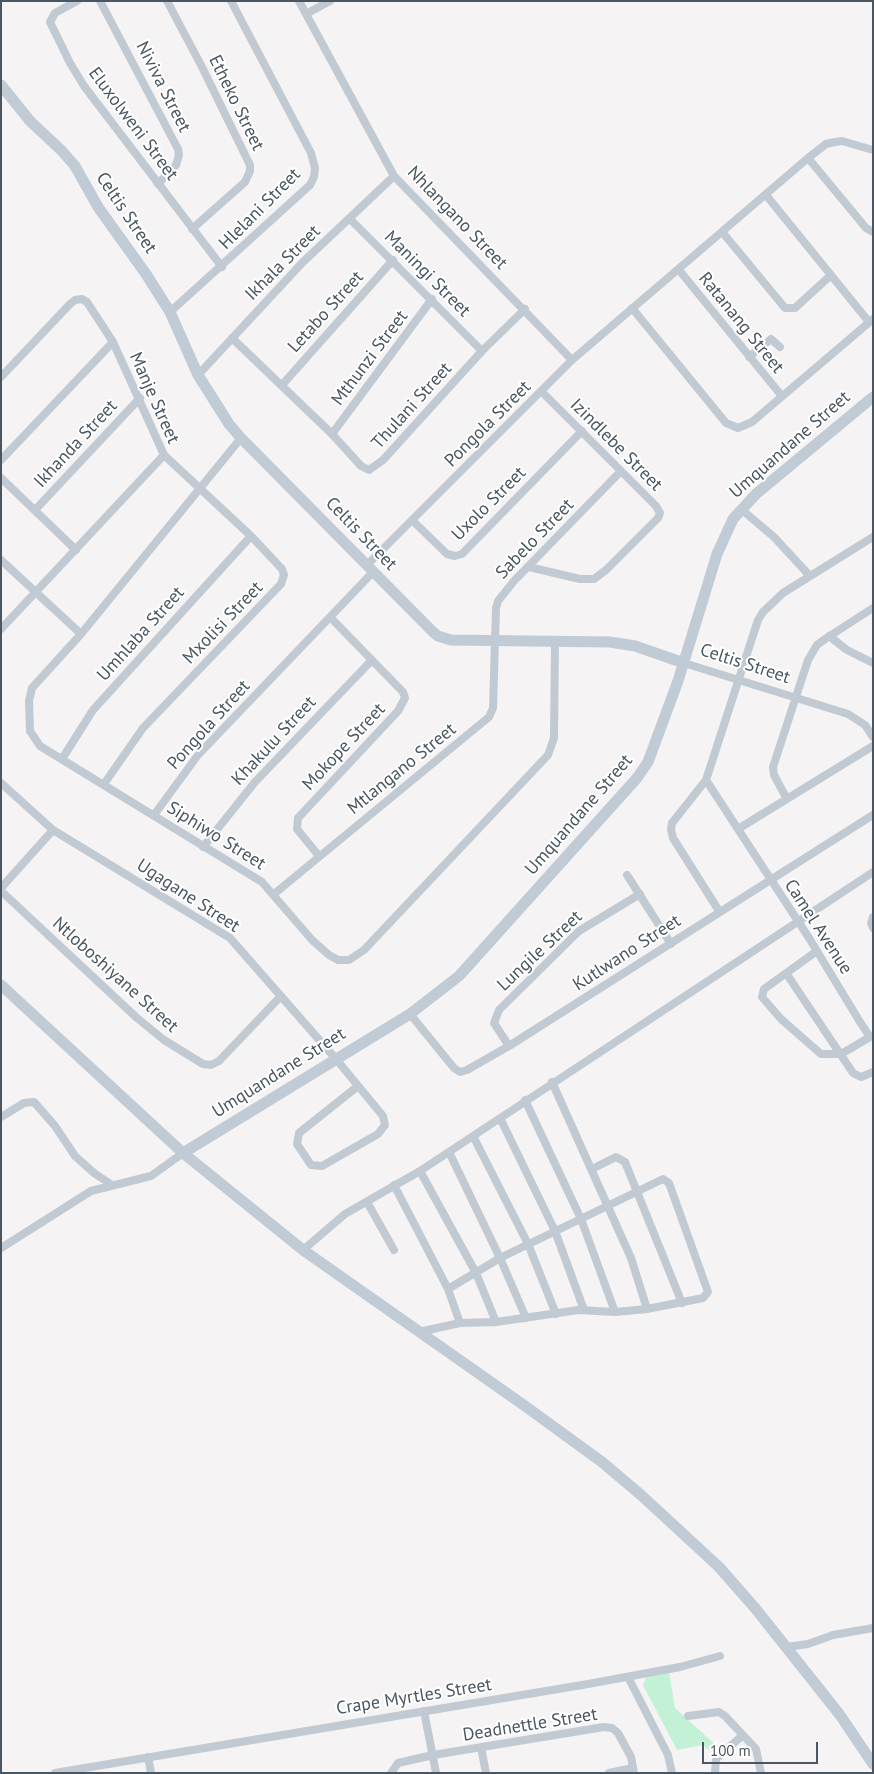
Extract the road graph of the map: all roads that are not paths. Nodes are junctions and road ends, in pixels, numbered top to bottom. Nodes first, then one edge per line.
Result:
1 (77, 1) edge
2 (100, 1) edge
3 (167, 1) edge
4 (231, 1) edge
5 (299, 1) edge
6 (330, 1) edge
7 (306, 14) junction
8 (1, 84) edge
9 (873, 150) edge
10 (808, 158) junction
11 (394, 176) junction
12 (158, 184) junction
13 (766, 196) junction
14 (350, 219) junction
15 (192, 229) junction
16 (723, 232) junction
17 (873, 232) edge
18 (393, 260) junction
19 (222, 267) junction
20 (679, 270) junction
21 (831, 275) junction
22 (432, 300) junction
23 (632, 308) junction
24 (525, 309) junction
25 (170, 312) junction
26 (871, 321) edge
27 (232, 338) junction
28 (113, 342) junction
29 (780, 347) dead end
30 (482, 351) junction
31 (749, 357) junction
32 (572, 360) junction
33 (198, 375) junction
34 (1, 377) edge
35 (282, 385) junction
36 (541, 392) junction
37 (781, 396) junction
38 (873, 397) edge
39 (140, 398) junction
40 (582, 431) junction
41 (332, 434) junction
42 (241, 438) junction
43 (164, 456) junction
44 (1, 460) edge
45 (621, 471) junction
46 (1, 478) edge
47 (200, 488) junction
48 (741, 508) junction
49 (35, 510) junction
50 (412, 520) junction
51 (251, 536) junction
52 (873, 537) edge
53 (76, 550) junction
54 (1, 560) edge
55 (529, 567) junction
56 (371, 568) junction
57 (810, 576) junction
58 (37, 594) junction
59 (873, 608) edge
60 (330, 617) junction
61 (1, 629) edge
62 (81, 634) junction
63 (829, 636) junction
64 (495, 640) junction
65 (555, 641) junction
66 (372, 660) junction
67 (684, 663) junction
68 (873, 663) edge
69 (738, 680) junction
70 (794, 698) junction
71 (873, 737) edge
72 (873, 746) edge
73 (62, 759) junction
74 (706, 780) junction
75 (1, 783) edge
76 (104, 784) junction
77 (787, 799) junction
78 (154, 815) junction
79 (873, 815) edge
80 (738, 829) junction
81 (54, 830) junction
82 (203, 847) junction
83 (319, 856) junction
84 (873, 872) edge
85 (627, 875) dead end
86 (770, 882) junction
87 (1, 888) edge
88 (1, 891) edge
89 (274, 894) junction
90 (640, 894) junction
91 (719, 911) junction
92 (873, 917) edge
93 (797, 922) junction
94 (873, 928) edge
95 (671, 944) junction
96 (817, 951) junction
97 (786, 973) junction
98 (1, 985) edge
99 (280, 997) junction
100 (410, 1014) junction
101 (871, 1037) edge
102 (509, 1046) junction
103 (841, 1054) junction
104 (336, 1059) junction
105 (873, 1072) edge
106 (552, 1082) junction
107 (358, 1086) junction
108 (525, 1100) junction
109 (1, 1117) edge
110 (500, 1118) junction
111 (474, 1136) junction
112 (449, 1152) junction
113 (183, 1153) junction
114 (592, 1170) junction
115 (420, 1171) junction
116 (112, 1184) junction
117 (394, 1186) junction
118 (638, 1191) junction
119 (367, 1202) junction
120 (608, 1206) junction
121 (580, 1219) junction
122 (555, 1231) junction
123 (528, 1244) junction
124 (1, 1248) edge
125 (303, 1250) junction
126 (394, 1250) dead end
127 (500, 1258) junction
128 (476, 1272) junction
129 (448, 1289) junction
130 (682, 1303) junction
131 (647, 1309) junction
132 (584, 1310) junction
133 (615, 1312) junction
134 (556, 1314) junction
135 (526, 1318) junction
136 (496, 1322) junction
137 (460, 1323) junction
138 (419, 1332) junction
139 (873, 1628) edge
140 (787, 1647) junction
141 (720, 1656) dead end
142 (628, 1677) junction
143 (424, 1711) junction
144 (688, 1716) dead end
145 (743, 1735) junction
146 (481, 1747) junction
147 (433, 1756) junction
148 (148, 1757) junction
149 (873, 1764) edge
150 (634, 1771) edge
151 (55, 1773) edge
152 (151, 1773) edge
153 (391, 1773) edge
154 (436, 1773) edge
155 (486, 1773) edge
156 (609, 1773) edge
157 (672, 1773) edge
158 (715, 1773) edge
159 (761, 1773) edge

1 - 12 street, Eluxolweni Street
2 - 12 street, Niviva Street
3 - 15 street, Etheko Street
4 - 19 street, Hlelani Street
5 - 7 street, Nhlangano Street
6 - 7 street
7 - 11 street, Nhlangano Street
8 - 25 street, Celtis Street
9 - 10 street, Pongola Street
10 - 13 street, Pongola Street
10 - 17 street
11 - 14 street, Ikhala Street
11 - 24 street, Nhlangano Street
12 - 15 street, Eluxolweni Street
13 - 16 street, Pongola Street
13 - 21 street
14 - 18 street, Maningi Street
14 - 27 street, Ikhala Street
15 - 19 street, Eluxolweni Street
16 - 20 street, Pongola Street
16 - 21 street
18 - 22 street, Maningi Street
18 - 35 street, Letabo Street
19 - 25 street, Hlelani Street
20 - 23 street, Pongola Street
20 - 31 street, Ratanang Street
21 - 26 street
22 - 30 street, Maningi Street
22 - 41 street, Mthunzi Street
23 - 32 street, Pongola Street
23 - 37 street
24 - 30 street, Thulani Street
24 - 32 street, Nhlangano Street
25 - 33 street, Celtis Street
26 - 37 street
27 - 33 street, Ikhala Street
27 - 35 street, Thulani Street
28 - 34 street, Manje Street
28 - 39 street, Manje Street
28 - 44 street
29 - 31 street
30 - 41 street, Thulani Street
31 - 37 street, Ratanang Street
32 - 36 street, Pongola Street
33 - 42 street, Celtis Street
35 - 41 street, Thulani Street
36 - 40 street, Izindlebe Street
36 - 50 street, Pongola Street
38 - 48 street, Umquandane Street
39 - 43 street, Manje Street
39 - 49 street, Ikhanda Street
40 - 45 street, Izindlebe Street
40 - 50 street, Uxolo Street
42 - 47 street, Siphiwo Street
42 - 56 street, Celtis Street
43 - 47 street, Mxolisi Street
43 - 53 street, Manje Street
45 - 55 street, Sabelo Street
45 - 55 street, Izindlebe Street
46 - 49 street
47 - 51 street, Mxolisi Street
47 - 62 street, Siphiwo Street
48 - 57 street
48 - 67 street, Umquandane Street
49 - 53 street
50 - 56 street, Pongola Street
51 - 73 street, Umhlaba Street
51 - 76 street, Mxolisi Street
52 - 57 street
53 - 58 street, Manje Street
54 - 58 street
55 - 64 street, Sabelo Street
56 - 60 street, Pongola Street
56 - 64 street, Celtis Street
57 - 69 street
58 - 61 street, Manje Street
58 - 62 street
59 - 63 street
60 - 66 street, Mokope Street
60 - 78 street, Pongola Street
62 - 73 street, Siphiwo Street
63 - 68 street
63 - 70 street
64 - 65 street, Celtis Street
64 - 83 street, Mtlangano Street
65 - 67 street, Celtis Street
65 - 89 street, Siphiwo Street
66 - 82 street, Khakulu Street
66 - 83 street, Mokope Street
67 - 69 street, Celtis Street
67 - 100 street, Umquandane Street
69 - 70 street, Celtis Street
69 - 74 street
70 - 71 street, Celtis Street
70 - 77 street
72 - 77 street
73 - 76 street, Siphiwo Street
74 - 80 street, Camel Avenue
74 - 91 street
75 - 81 street, Ugagane Street
76 - 78 street, Siphiwo Street
77 - 80 street
78 - 82 street, Siphiwo Street
79 - 86 street, Kutlwano Street
80 - 86 street, Camel Avenue
81 - 87 street
81 - 99 street, Ugagane Street
82 - 89 street, Siphiwo Street
83 - 89 street, Mtlangano Street
84 - 93 street
85 - 90 street
86 - 91 street, Kutlwano Street
86 - 93 street, Camel Avenue
88 - 99 street, Ntloboshiyane Street
90 - 95 street
90 - 102 street, Lungile Street
91 - 95 street, Kutlwano Street
92 - 94 street
93 - 96 street, Camel Avenue
93 - 106 street
95 - 102 street, Kutlwano Street
96 - 97 street
96 - 101 street, Camel Avenue
97 - 103 street
97 - 103 street
98 - 113 street
99 - 104 street, Ugagane Street
100 - 102 street, Kutlwano Street
100 - 104 street, Umquandane Street
101 - 103 street
103 - 105 street
104 - 107 street, Ugagane Street
104 - 113 street, Umquandane Street
106 - 108 street
106 - 114 street
107 - 107 street, Ugagane Street
108 - 110 street
108 - 121 street
109 - 116 street
110 - 111 street
110 - 122 street
111 - 112 street
111 - 123 street
112 - 115 street
112 - 127 street
113 - 116 street
113 - 125 street
114 - 118 street
114 - 120 street
115 - 117 street
115 - 128 street
116 - 124 street
117 - 119 street
117 - 129 street
118 - 120 street
118 - 130 street
118 - 130 street
119 - 125 street
119 - 126 street
120 - 121 street
120 - 131 street
121 - 122 street
121 - 133 street
122 - 123 street
122 - 132 street
123 - 127 street
123 - 134 street
125 - 138 street
127 - 128 street
127 - 135 street
128 - 129 street
128 - 136 street
129 - 137 street
130 - 131 street
131 - 133 street
132 - 133 street
132 - 134 street
134 - 135 street
135 - 136 street
136 - 137 street
137 - 138 street
138 - 140 street
139 - 140 street
140 - 149 street
141 - 142 street, Crape Myrtles Street
142 - 143 street, Crape Myrtles Street
142 - 157 street
143 - 147 street
143 - 148 street, Crape Myrtles Street
144 - 145 street
145 - 158 street
145 - 159 street
146 - 147 street, Deadnettle Street
146 - 150 street, Deadnettle Street
146 - 155 street
147 - 153 street, Deadnettle Street
147 - 154 street
148 - 151 street, Crape Myrtles Street
148 - 152 street
150 - 156 street

